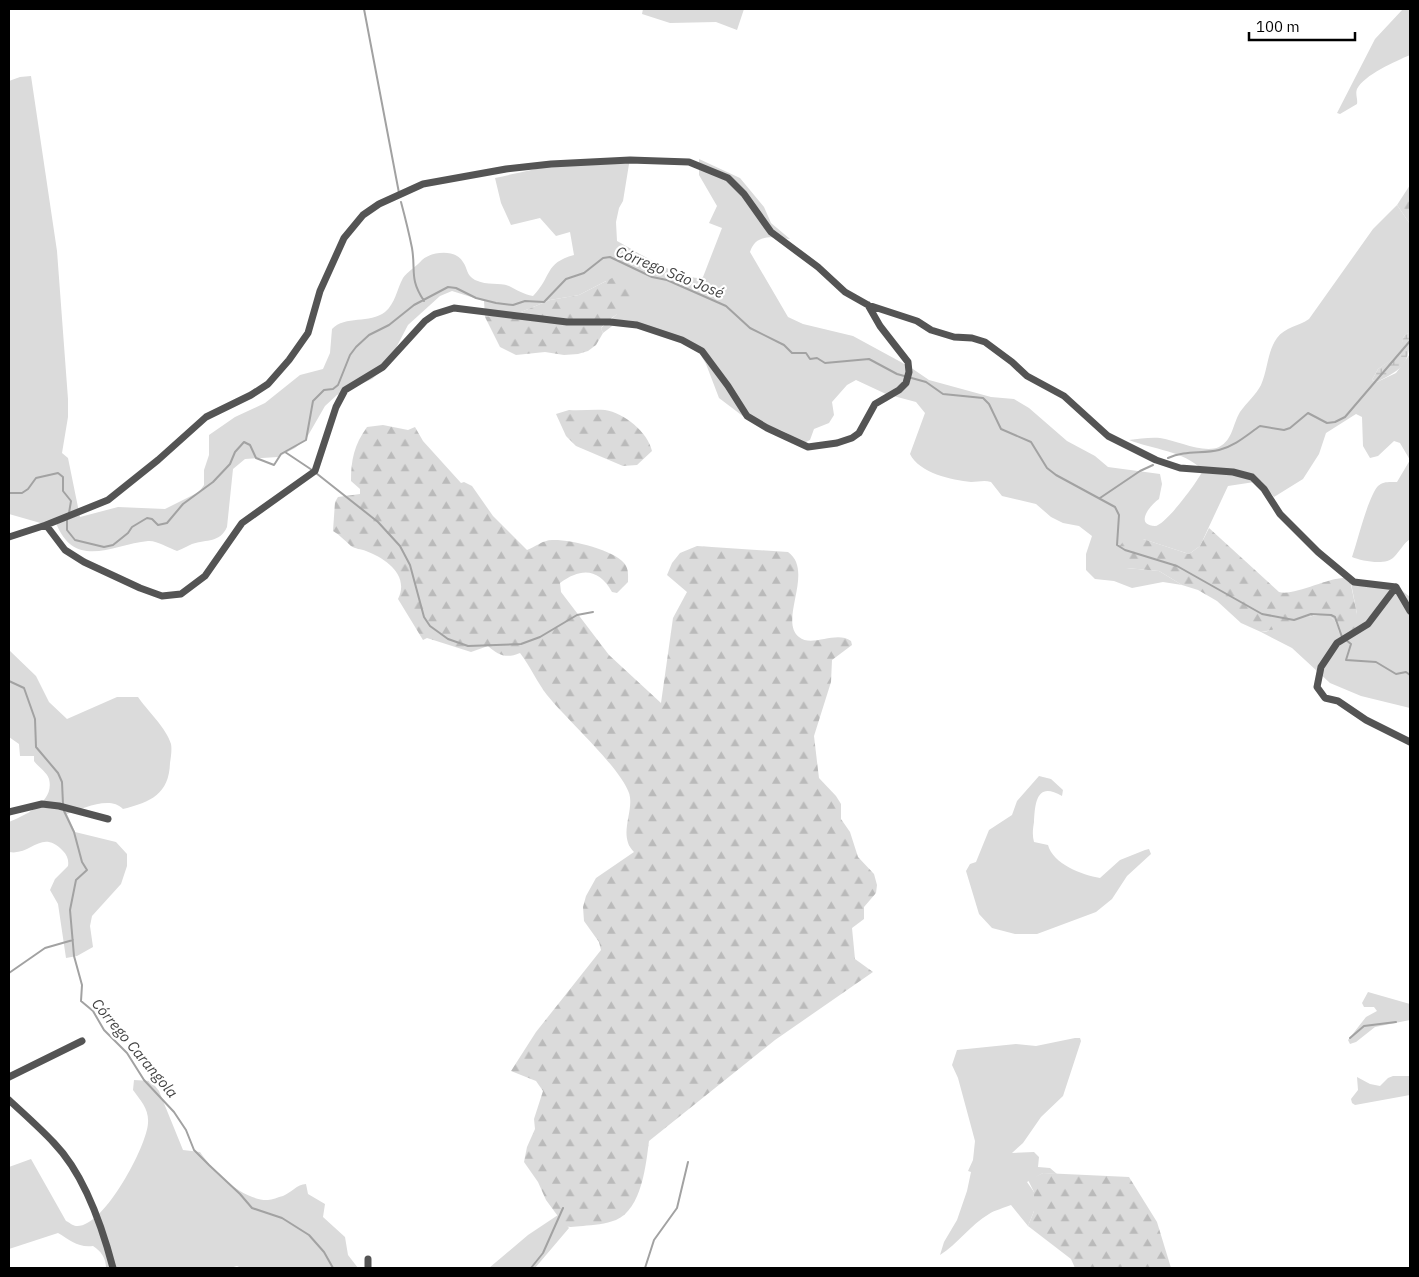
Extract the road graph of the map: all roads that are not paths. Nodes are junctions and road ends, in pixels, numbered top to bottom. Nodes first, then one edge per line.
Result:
1 (868, 306) junction
2 (46, 526) junction
3 (9, 536) edge
4 (1396, 587) junction
5 (1410, 611) edge
6 (1410, 742) edge
7 (9, 812) edge
8 (108, 819) dead end
9 (82, 1041) dead end
10 (9, 1077) edge
11 (9, 1100) edge
12 (368, 1259) dead end
13 (114, 1268) edge
14 (368, 1268) edge

1 - 2 street
1 - 2 street
1 - 4 street
2 - 3 street
4 - 5 street
4 - 6 street
7 - 8 street
9 - 10 street
11 - 13 street
12 - 14 street

